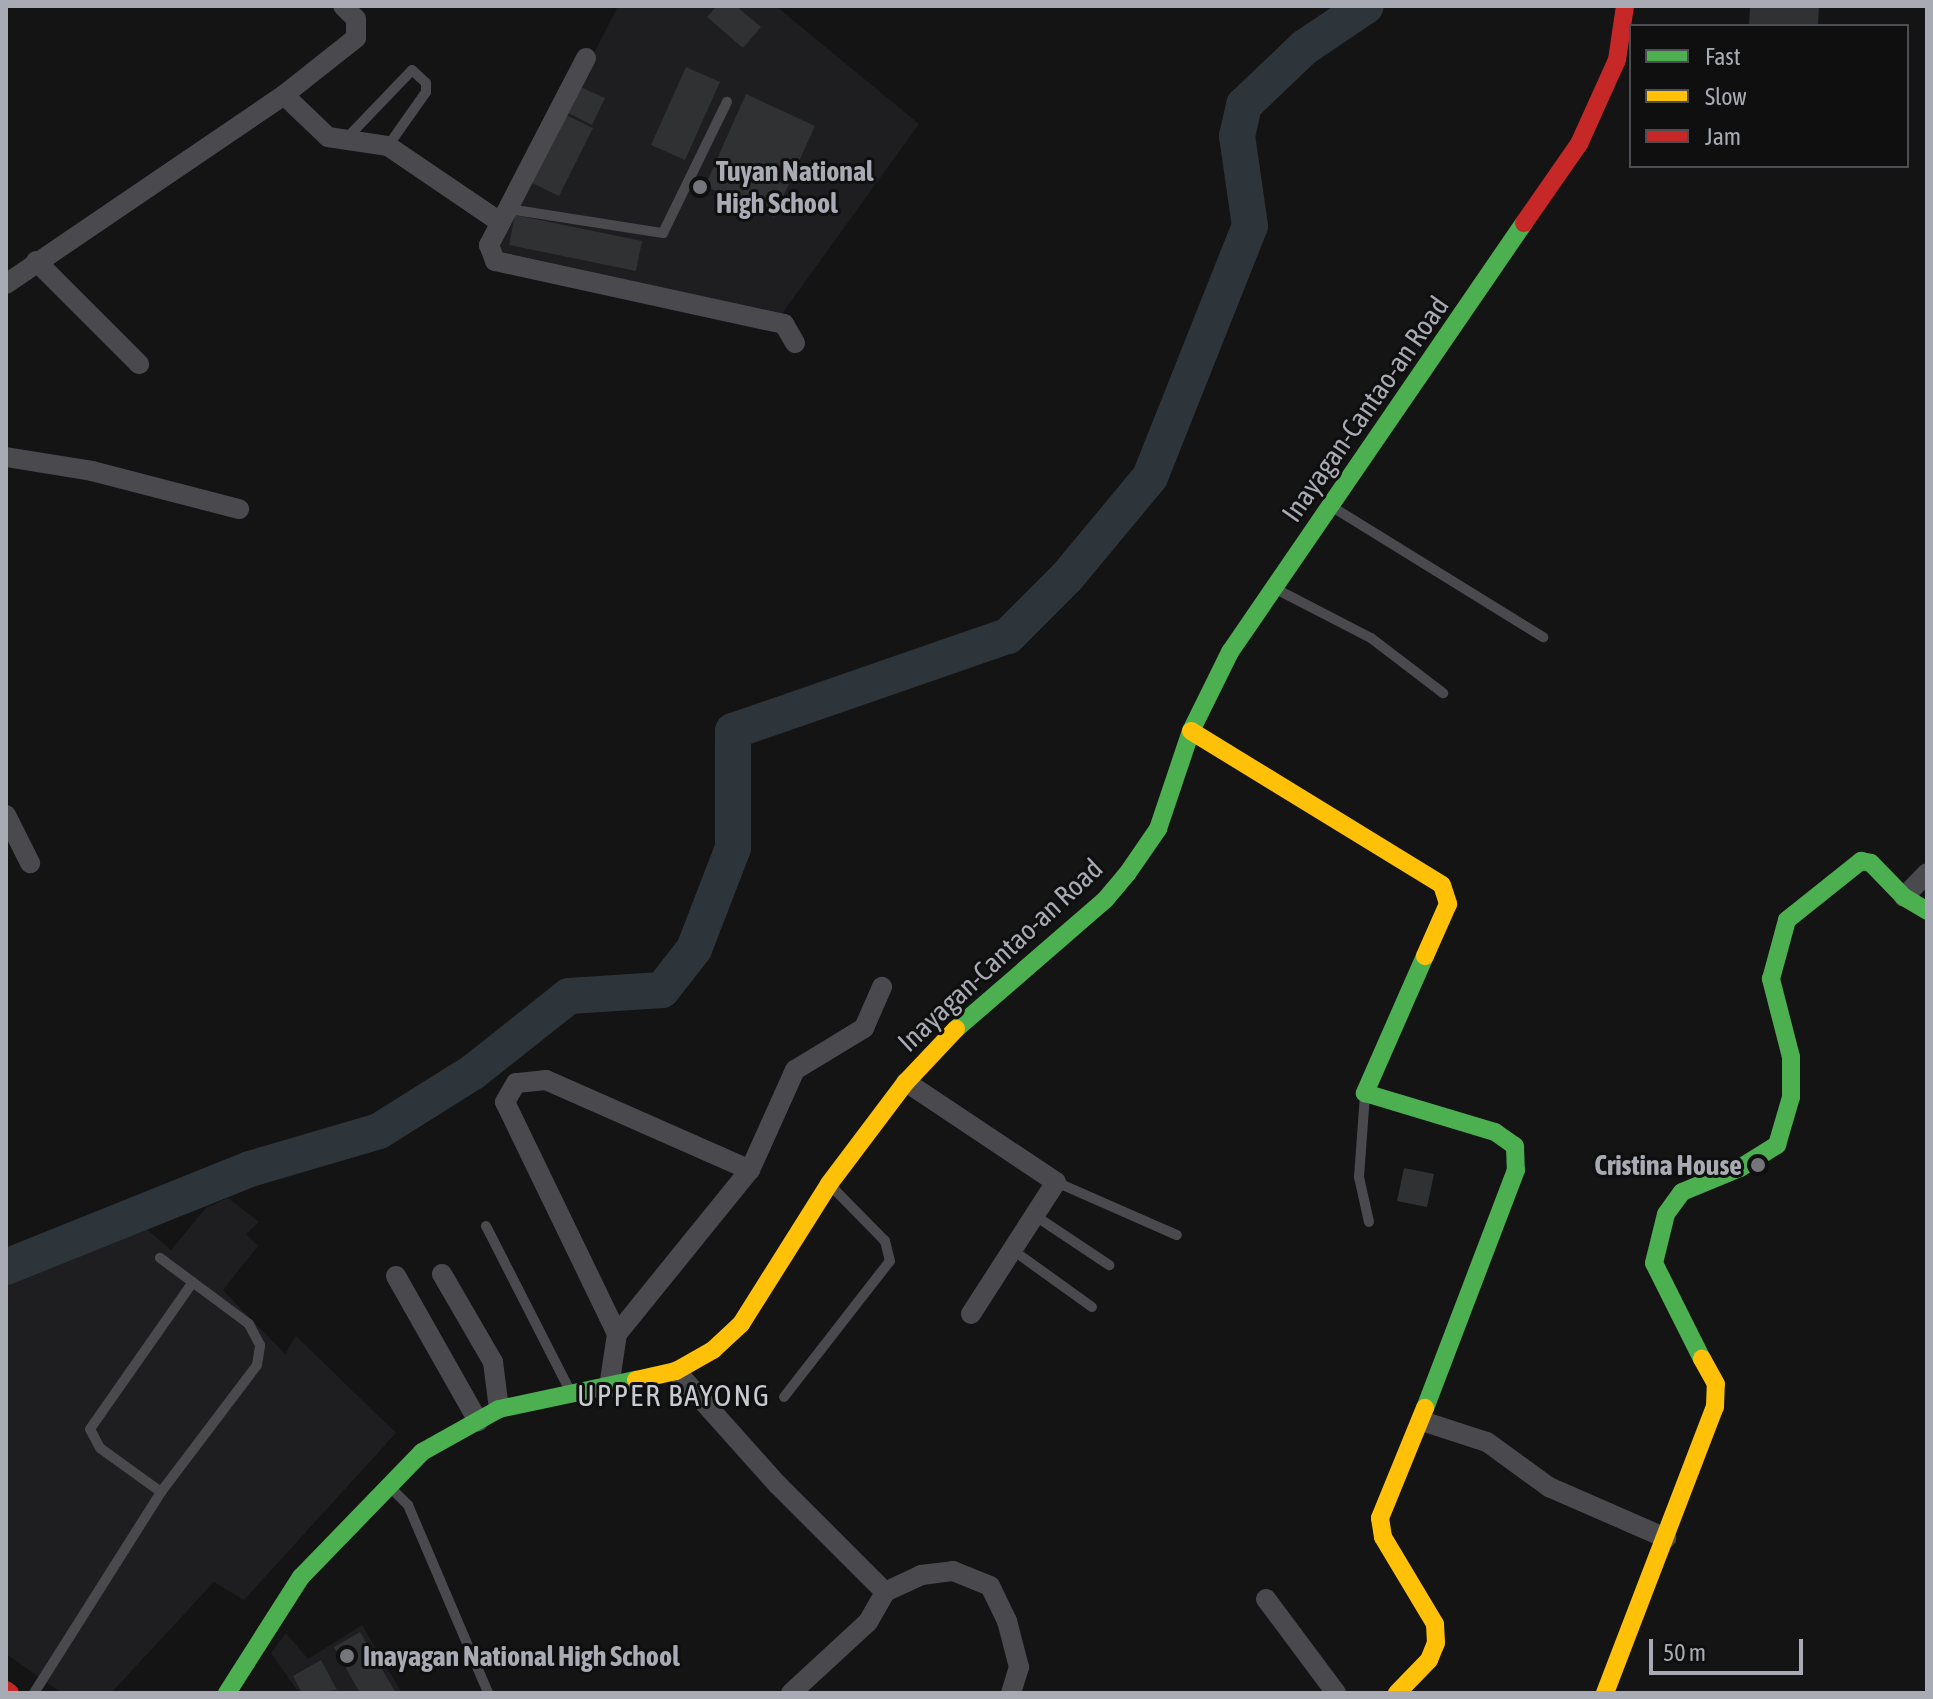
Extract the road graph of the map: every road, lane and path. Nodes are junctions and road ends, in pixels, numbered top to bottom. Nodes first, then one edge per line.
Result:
1 (343, 6) edge
2 (1625, 6) edge
3 (586, 58) dead end
4 (284, 95) junction
5 (727, 102) dead end
6 (343, 142) junction
7 (388, 146) junction
8 (504, 216) junction
9 (36, 261) junction
10 (6, 284) edge
11 (795, 343) dead end
12 (139, 364) dead end
13 (6, 457) edge
14 (1332, 507) junction
15 (239, 509) dead end
16 (1274, 589) junction
17 (1543, 637) dead end
18 (1443, 693) dead end
19 (1191, 731) junction
20 (6, 815) edge
21 (30, 863) dead end
22 (1927, 873) edge
23 (1904, 897) junction
24 (1927, 911) edge
25 (882, 987) dead end
26 (906, 1082) junction
27 (1365, 1093) junction
28 (750, 1170) junction
29 (1056, 1182) junction
30 (829, 1184) junction
31 (1037, 1217) junction
32 (1369, 1222) dead end
33 (486, 1226) dead end
34 (1177, 1235) dead end
35 (1014, 1251) junction
36 (160, 1258) dead end
37 (1109, 1265) dead end
38 (442, 1274) dead end
39 (396, 1276) dead end
40 (193, 1282) junction
41 (1092, 1307) dead end
42 (971, 1314) dead end
43 (617, 1334) junction
44 (676, 1371) junction
45 (609, 1387) junction
46 (570, 1391) junction
47 (784, 1397) dead end
48 (499, 1409) junction
49 (478, 1421) junction
50 (1422, 1421) junction
51 (387, 1484) junction
52 (161, 1492) junction
53 (1666, 1538) junction
54 (885, 1592) junction
55 (1266, 1599) dead end
56 (34, 1693) edge
57 (227, 1693) edge
58 (488, 1693) edge
59 (791, 1693) edge
60 (1011, 1693) edge
61 (1336, 1693) edge
62 (1397, 1693) edge
63 (1605, 1693) edge

1 - 4 street
2 - 14 street, Inayagan-Cantao-an Road
3 - 8 street
4 - 6 street
4 - 9 street
5 - 8 lane
6 - 7 street
6 - 7 lane
7 - 8 street
8 - 11 street
9 - 10 street
9 - 12 street
13 - 15 street
14 - 16 street, Inayagan-Cantao-an Road
14 - 17 lane
16 - 18 lane
16 - 19 street, Inayagan-Cantao-an Road
19 - 26 street, Inayagan-Cantao-an Road
19 - 27 street
20 - 21 street
22 - 23 street
23 - 24 street
23 - 53 street
25 - 28 street
26 - 29 street
26 - 30 street, Inayagan-Cantao-an Road
27 - 32 lane
27 - 50 street
28 - 43 street
28 - 43 street
29 - 31 street
29 - 34 lane
30 - 44 street, Inayagan-Cantao-an Road
30 - 47 lane
31 - 35 street
31 - 37 lane
33 - 46 lane
35 - 41 lane
35 - 42 street
36 - 40 lane
38 - 48 street
39 - 49 street
40 - 52 lane
40 - 52 lane
43 - 45 street
44 - 45 street, Inayagan-Cantao-an Road
44 - 54 street
45 - 46 street, Inayagan-Cantao-an Road
46 - 48 street, Inayagan-Cantao-an Road
48 - 49 street, Inayagan-Cantao-an Road
49 - 51 street, Inayagan-Cantao-an Road
50 - 53 street
50 - 62 street
51 - 57 street, Inayagan-Cantao-an Road
51 - 58 lane
52 - 56 lane
53 - 63 street
54 - 59 street
54 - 60 street
55 - 61 street

